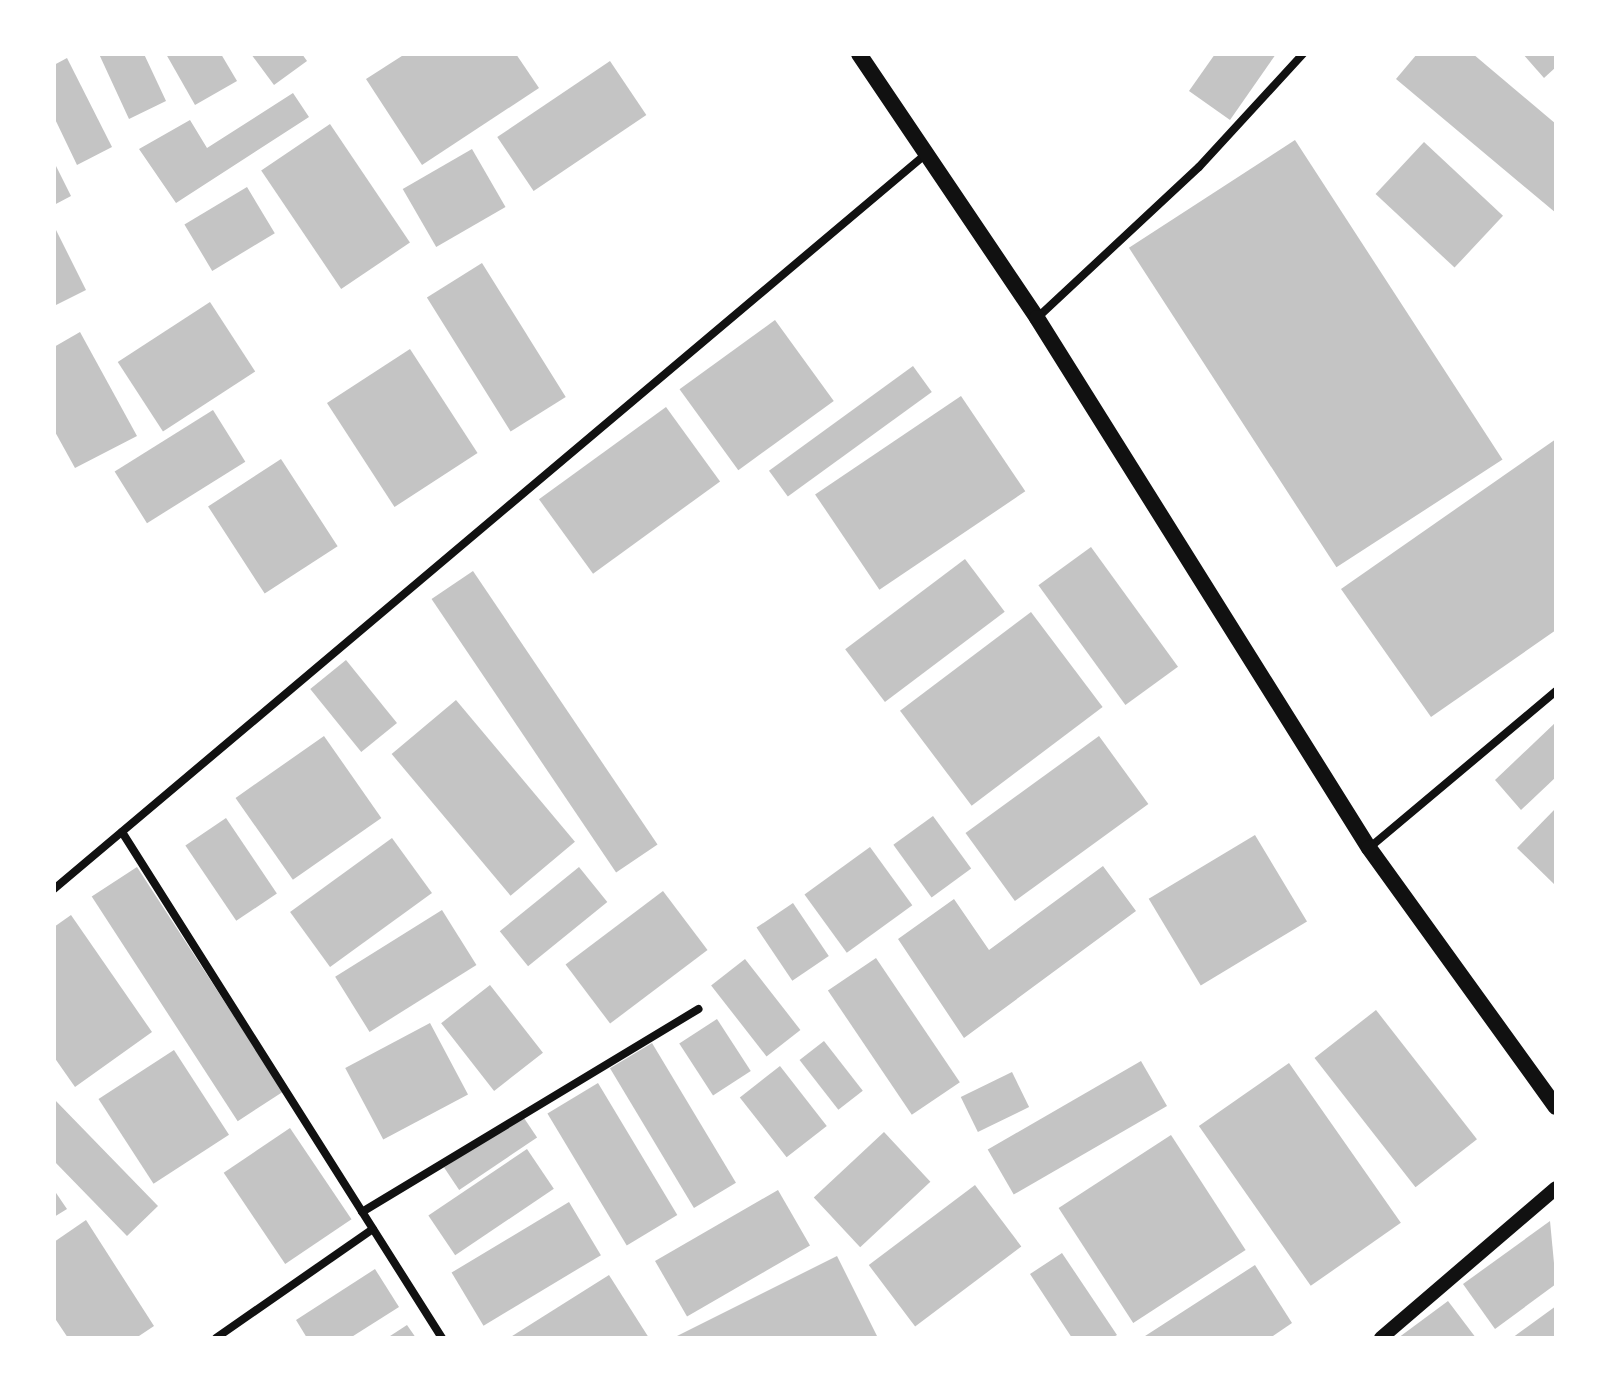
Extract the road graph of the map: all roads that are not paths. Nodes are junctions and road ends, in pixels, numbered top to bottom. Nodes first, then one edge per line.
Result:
1 (859, 54) edge
2 (1303, 54) edge
3 (927, 153) junction
4 (1037, 318) junction
5 (1556, 691) edge
6 (122, 832) junction
7 (1369, 848) junction
8 (54, 889) edge
9 (698, 1009) dead end
10 (1556, 1107) edge
11 (1556, 1188) edge
12 (362, 1212) junction
13 (373, 1229) junction
14 (216, 1338) edge
15 (442, 1338) edge
16 (1381, 1338) edge

1 - 3 main road
2 - 4 street
3 - 4 main road
3 - 6 street
4 - 7 main road
5 - 7 street
6 - 8 street
6 - 12 street
7 - 10 main road
9 - 12 street
11 - 16 street
12 - 13 street
13 - 14 street
13 - 15 street

